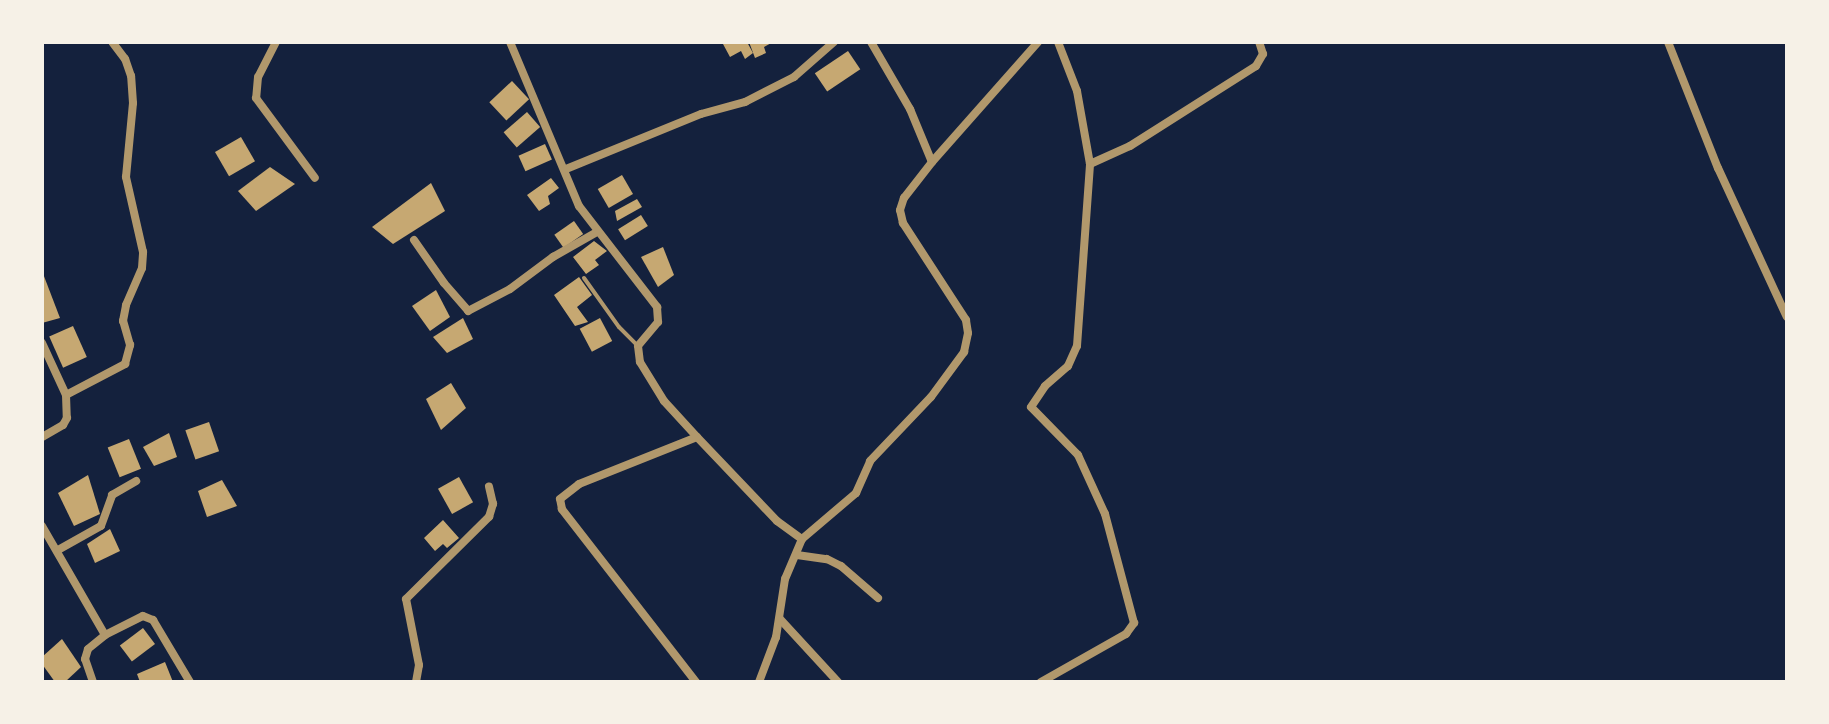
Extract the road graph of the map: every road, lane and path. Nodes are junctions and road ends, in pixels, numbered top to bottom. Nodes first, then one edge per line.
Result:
1 (112, 42) edge
2 (276, 42) edge
3 (510, 42) edge
4 (834, 42) edge
5 (871, 42) edge
6 (1038, 42) edge
7 (1058, 42) edge
8 (1259, 42) edge
9 (1668, 42) edge
10 (932, 162) junction
11 (1090, 164) junction
12 (566, 169) junction
13 (315, 178) dead end
14 (597, 232) junction
15 (414, 240) dead end
16 (584, 278) dead end
17 (1787, 317) edge
18 (42, 343) edge
19 (638, 346) junction
20 (66, 395) junction
21 (42, 437) edge
22 (697, 437) junction
23 (136, 481) dead end
24 (489, 486) dead end
25 (42, 526) edge
26 (802, 539) junction
27 (58, 550) junction
28 (797, 555) junction
29 (878, 598) dead end
30 (780, 619) junction
31 (105, 635) junction
32 (93, 682) edge
33 (190, 682) edge
34 (416, 682) edge
35 (696, 682) edge
36 (759, 682) edge
37 (838, 682) edge
38 (1041, 682) edge

1 - 20 street
2 - 13 street
3 - 12 street
4 - 12 street
5 - 10 street
6 - 10 street
7 - 11 street
8 - 11 street
9 - 17 street
10 - 26 street
11 - 38 street
12 - 14 street
14 - 15 street
14 - 19 street
16 - 19 lane
18 - 20 street
19 - 22 street
20 - 21 street
22 - 26 street
22 - 35 street
23 - 27 street
24 - 34 street
25 - 27 street
26 - 28 street
27 - 31 street
28 - 29 street
28 - 30 street
30 - 36 street
30 - 37 street
31 - 32 street
31 - 33 street

